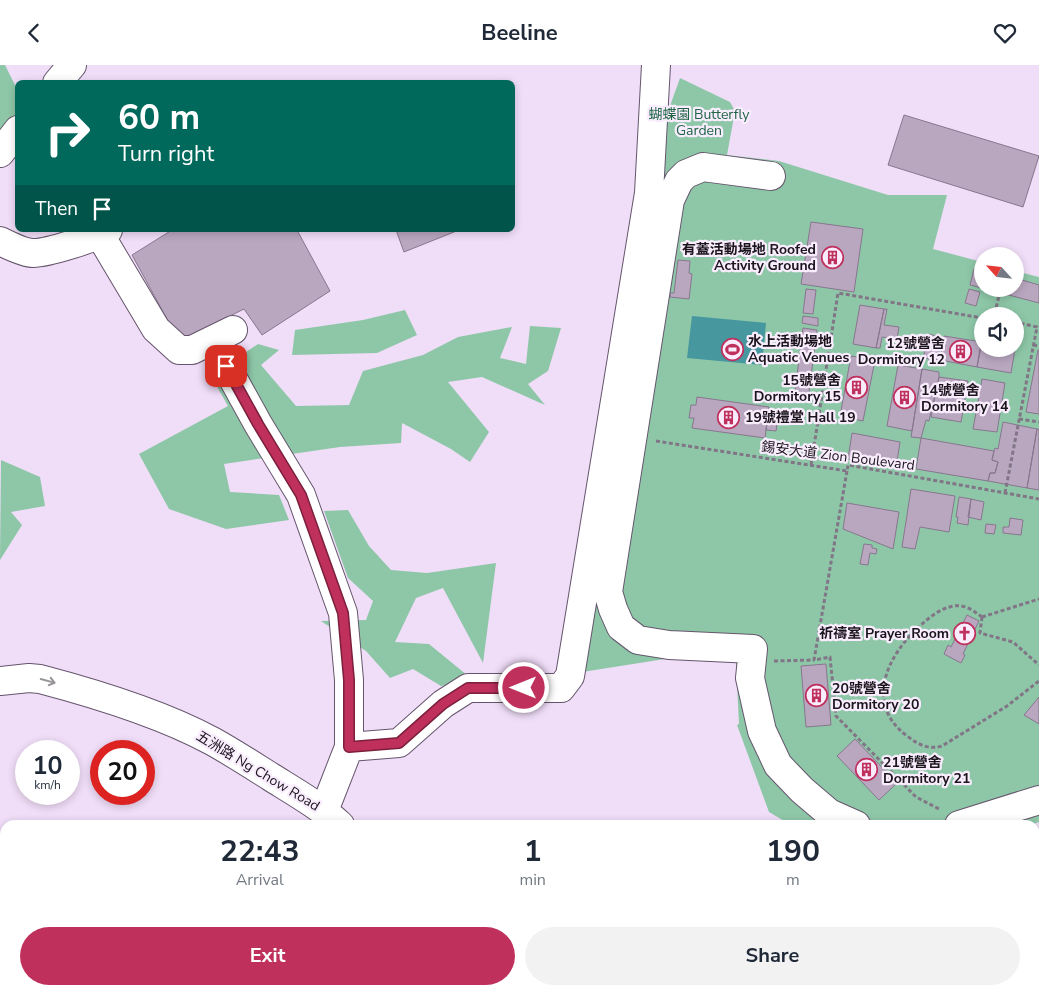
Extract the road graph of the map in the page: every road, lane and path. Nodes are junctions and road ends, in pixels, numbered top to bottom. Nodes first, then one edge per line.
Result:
1 (72, 65) edge
2 (656, 65) edge
3 (59, 80) edge
4 (15, 134) edge
5 (0, 153) edge
6 (771, 176) dead end
7 (104, 232) edge
8 (0, 241) edge
9 (974, 317) edge
10 (1024, 324) edge
11 (233, 330) dead end
12 (1033, 345) junction
13 (1039, 346) edge
14 (226, 366) dead end
15 (1019, 419) junction
16 (1039, 422) edge
17 (633, 438) junction
18 (811, 465) junction
19 (847, 471) junction
20 (1005, 493) junction
21 (1039, 499) edge
22 (1039, 599) edge
23 (982, 617) junction
24 (814, 660) junction
25 (784, 661) dead end
26 (1039, 665) edge
27 (0, 681) edge
28 (1039, 681) edge
29 (349, 747) junction
30 (1039, 800) edge
31 (332, 818) edge
32 (845, 820) edge
33 (963, 820) edge
34 (974, 820) edge

1 - 3 street
2 - 29 street
4 - 5 street
6 - 17 street
7 - 8 street
7 - 11 street
9 - 18 path
10 - 12 path
12 - 13 path
12 - 15 path
14 - 29 street
15 - 16 path
15 - 20 path
17 - 18 path, 錫安大道 Zion Boulevard
17 - 32 street
18 - 19 path, 錫安大道 Zion Boulevard
19 - 20 path, 錫安大道 Zion Boulevard
19 - 24 path
20 - 21 path, 錫安大道 Zion Boulevard
22 - 23 path
23 - 26 path
23 - 28 path
24 - 25 path
24 - 33 path
27 -> 31 street, 五洲路 Ng Chow Road
29 - 31 street
30 - 34 street

